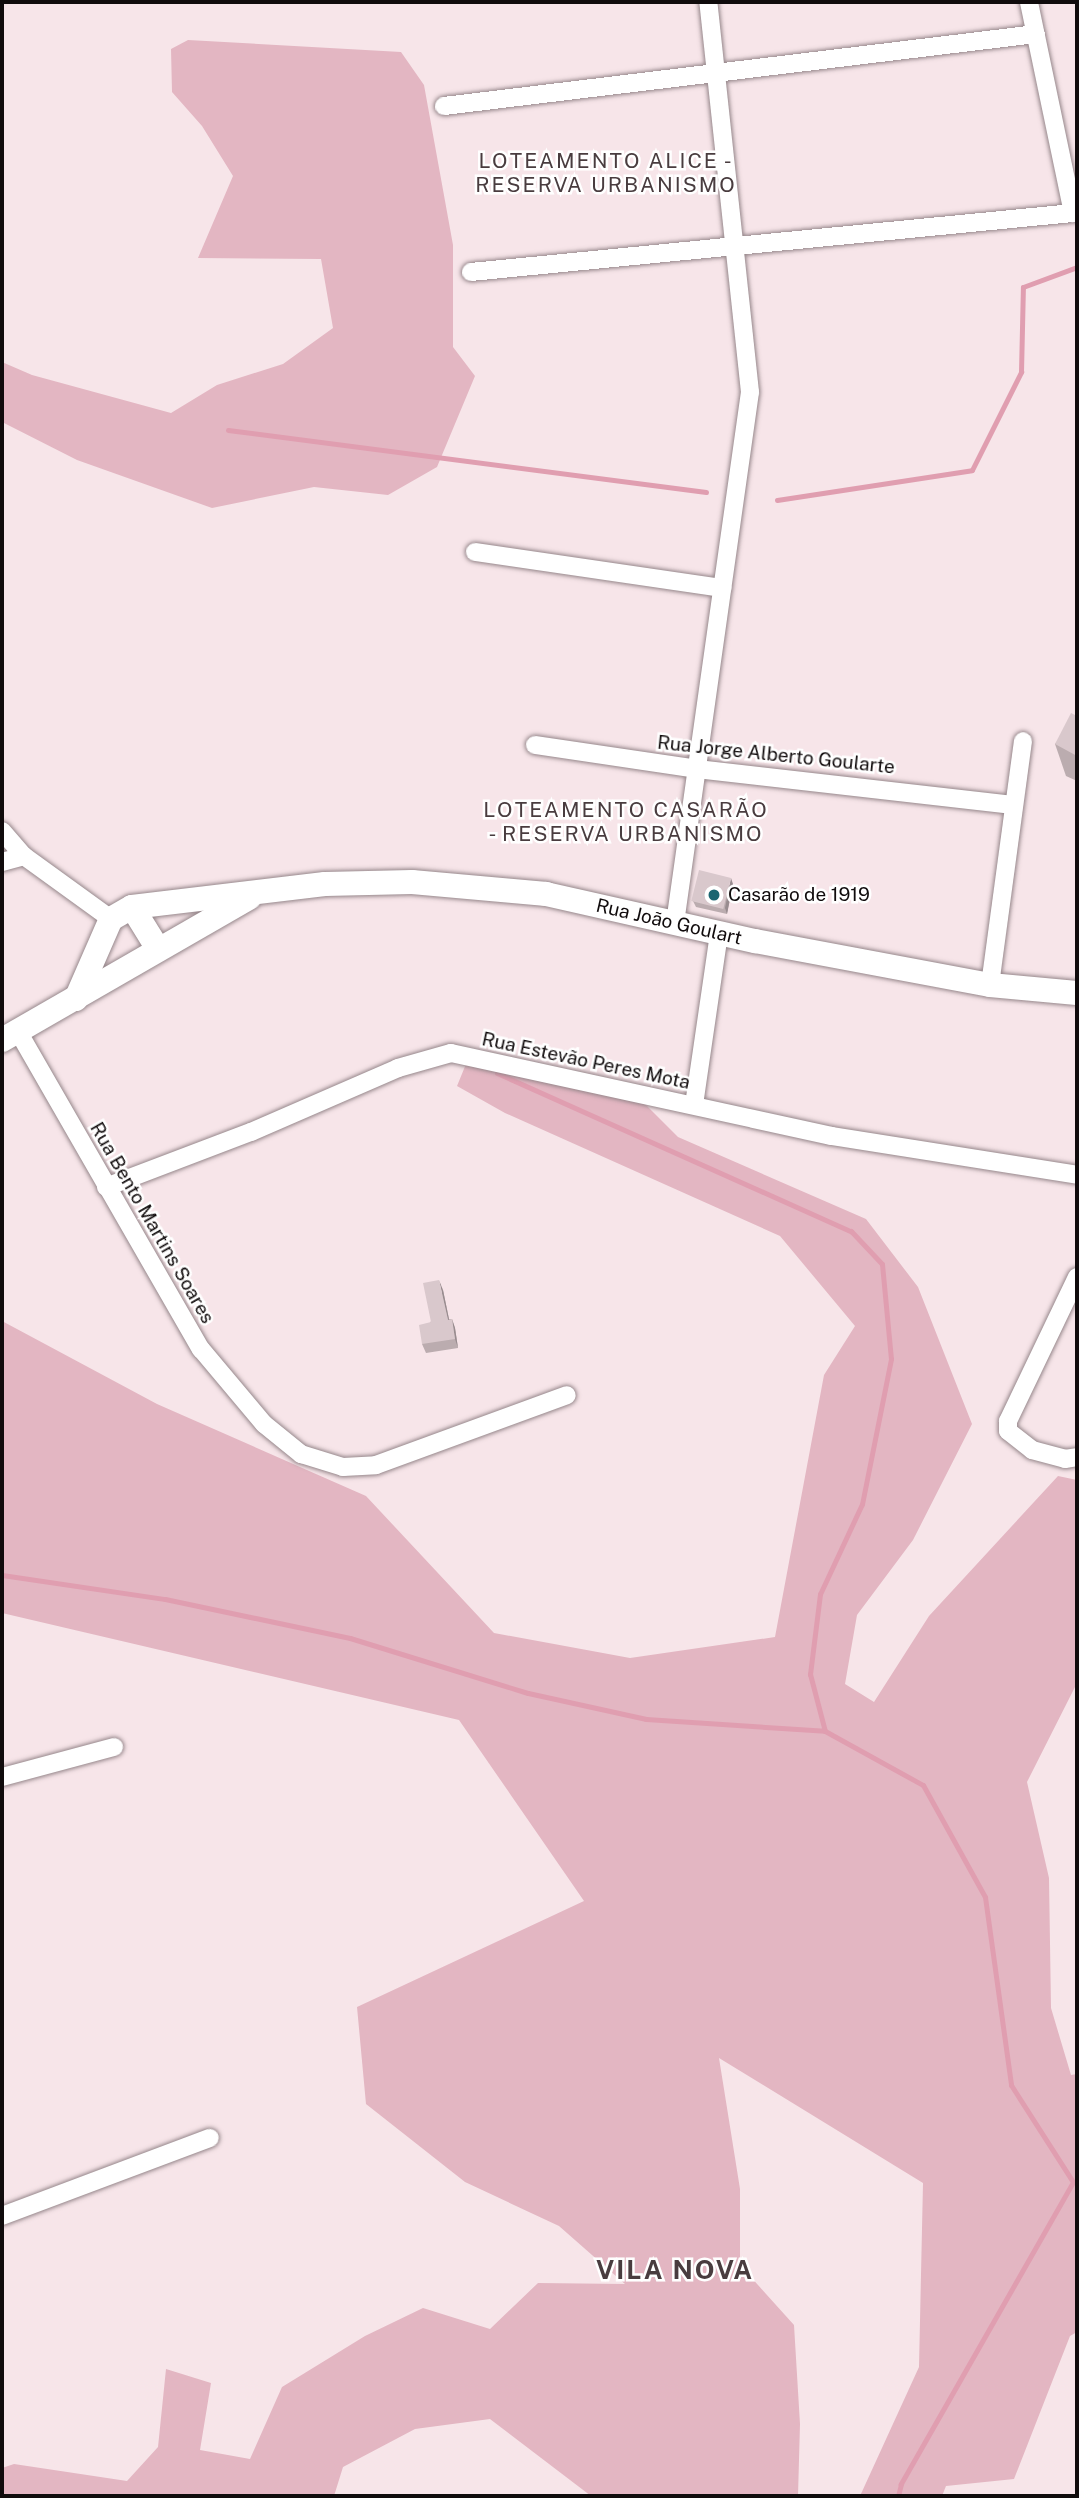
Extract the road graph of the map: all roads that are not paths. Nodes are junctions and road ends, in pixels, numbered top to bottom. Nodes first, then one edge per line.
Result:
1 (708, 2) edge
2 (1029, 2) edge
3 (1036, 34) junction
4 (716, 73) junction
5 (444, 106) dead end
6 (733, 246) junction
7 (471, 272) dead end
8 (475, 552) dead end
9 (722, 588) junction
10 (1023, 741) dead end
11 (535, 745) dead end
12 (697, 769) junction
13 (1013, 806) junction
14 (2, 831) edge
15 (24, 856) junction
16 (2, 862) edge
17 (258, 893) junction
18 (116, 920) junction
19 (675, 923) junction
20 (719, 934) junction
21 (158, 949) junction
22 (135, 962) junction
23 (990, 985) junction
24 (1077, 993) edge
25 (76, 999) junction
26 (10, 1037) edge
27 (694, 1105) junction
28 (1077, 1175) edge
29 (106, 1187) junction
30 (1077, 1277) edge
31 (567, 1395) dead end
32 (1077, 1457) edge
33 (114, 1747) dead end
34 (2, 1777) edge
35 (210, 2138) dead end
36 (2, 2216) edge

1 - 4 street
2 - 3 street
3 - 4 street
3 - 6 street
4 - 5 street
4 - 6 street
6 - 7 street
6 - 9 street
8 - 9 street
9 - 12 street
10 - 13 street
11 - 12 street, Rua Jorge Alberto Goularte
12 - 13 street, Rua Jorge Alberto Goularte
12 - 19 street
13 - 23 street
14 - 15 street
15 - 16 street
15 - 18 street
17 - 18 street, Rua João Goulart
17 - 19 street, Rua João Goulart
17 - 21 street, Rua João Goulart
18 - 21 street
18 - 22 street
18 - 25 street
19 - 20 street, Rua João Goulart
20 - 23 street, Rua João Goulart
20 - 27 street
21 - 22 street, Rua João Goulart
22 - 25 street, Rua João Goulart
23 - 24 street, Rua João Goulart
25 - 26 street, Rua João Goulart
26 - 29 street, Rua Bento Martins Soares
27 - 28 street, Rua Estevão Peres Mota
27 - 29 street, Rua Estevão Peres Mota
29 - 31 street, Rua Bento Martins Soares
30 - 32 street
33 - 34 street
35 - 36 street

